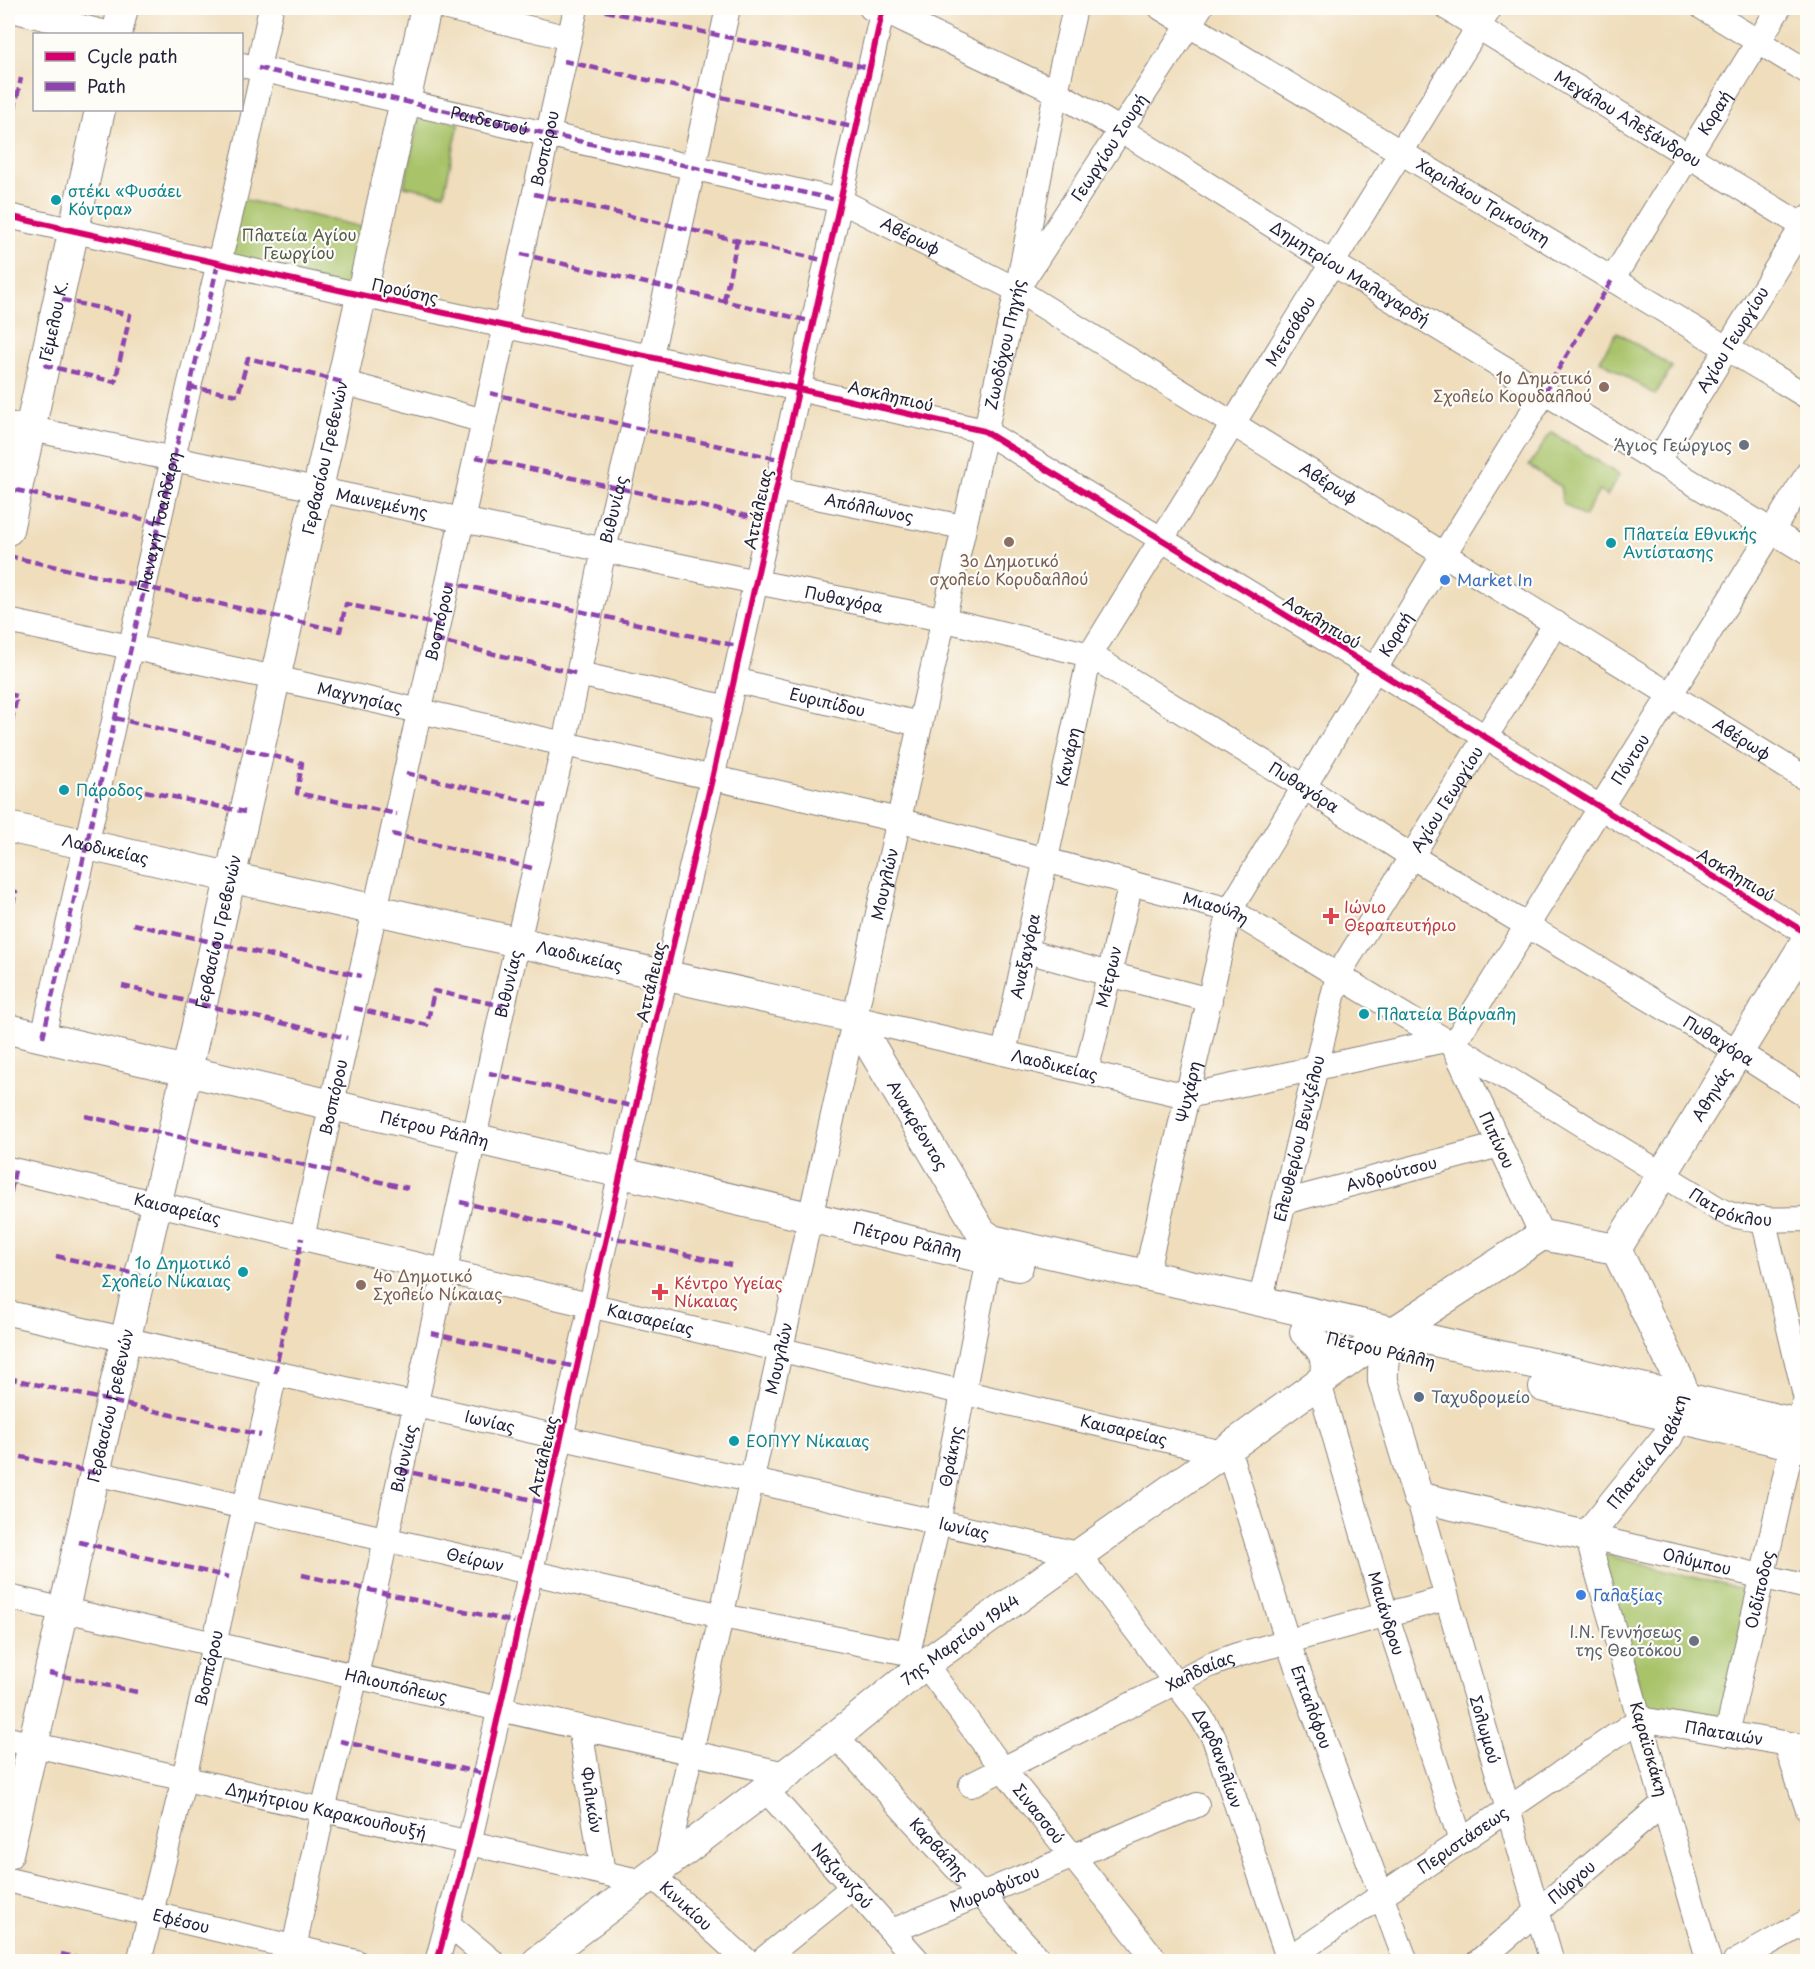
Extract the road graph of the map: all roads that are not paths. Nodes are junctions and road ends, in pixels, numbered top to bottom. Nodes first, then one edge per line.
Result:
1 (123, 8) edge
2 (271, 8) edge
3 (426, 8) edge
4 (447, 8) edge
5 (576, 8) edge
6 (728, 8) edge
7 (879, 8) edge
8 (1075, 8) edge
9 (1161, 8) edge
10 (1448, 8) edge
11 (1703, 8) edge
12 (1779, 8) edge
13 (8, 9) edge
14 (1195, 16) edge
15 (1484, 17) edge
16 (106, 33) edge
17 (117, 33) edge
18 (569, 38) junction
19 (1758, 42) junction
20 (250, 67) edge
21 (1808, 72) edge
22 (1056, 92) junction
23 (405, 102) junction
24 (100, 111) edge
25 (1121, 130) junction
26 (548, 134) junction
27 (1401, 153) junction
28 (1689, 155) junction
29 (694, 168) junction
30 (841, 201) junction
31 (8, 216) edge
32 (1806, 224) edge
33 (74, 230) junction
34 (218, 263) junction
35 (1332, 263) junction
36 (1612, 279) junction
37 (1017, 290) junction
38 (361, 295) junction
39 (505, 326) junction
40 (1725, 348) junction
41 (650, 357) junction
42 (342, 382) junction
43 (799, 389) junction
44 (1544, 393) junction
45 (1808, 397) edge
46 (484, 421) junction
47 (1232, 424) junction
48 (19, 426) edge
49 (984, 431) junction
50 (174, 458) junction
51 (1656, 462) junction
52 (1808, 473) edge
53 (317, 489) junction
54 (777, 489) junction
55 (462, 519) junction
56 (963, 527) junction
57 (8, 530) edge
58 (1772, 531) junction
59 (1161, 539) junction
60 (604, 549) junction
61 (1808, 553) edge
62 (1444, 554) junction
63 (756, 582) junction
64 (942, 619) junction
65 (8, 621) edge
66 (1556, 623) junction
67 (131, 648) junction
68 (1090, 655) junction
69 (1375, 670) junction
70 (579, 674) junction
71 (275, 678) junction
72 (734, 680) junction
73 (1670, 695) junction
74 (728, 708) junction
75 (420, 711) junction
76 (919, 724) junction
77 (1485, 737) junction
78 (564, 744) junction
79 (712, 779) junction
80 (1808, 780) edge
81 (1304, 787) junction
82 (1600, 808) junction
83 (898, 820) junction
84 (8, 828) edge
85 (86, 845) junction
86 (1412, 856) junction
87 (1047, 860) junction
88 (230, 877) junction
89 (1131, 883) junction
90 (375, 910) junction
91 (1230, 910) junction
92 (1527, 925) junction
93 (1808, 936) edge
94 (519, 942) junction
95 (1027, 951) junction
96 (1109, 974) junction
97 (667, 975) junction
98 (1338, 975) junction
99 (1209, 1000) junction
100 (855, 1018) junction
101 (8, 1029) edge
102 (43, 1037) junction
103 (1449, 1042) junction
104 (1738, 1052) junction
105 (1004, 1053) junction
106 (1316, 1068) junction
107 (187, 1070) junction
108 (1086, 1072) junction
109 (1187, 1096) junction
110 (1808, 1097) edge
111 (332, 1104) junction
112 (475, 1138) junction
113 (1500, 1145) junction
114 (8, 1169) edge
115 (621, 1172) junction
116 (1662, 1173) junction
117 (1284, 1202) junction
118 (156, 1204) junction
119 (810, 1217) junction
120 (1763, 1218) junction
121 (1808, 1219) edge
122 (1542, 1235) junction
123 (302, 1238) junction
124 (985, 1246) junction
125 (1616, 1249) junction
126 (445, 1271) junction
127 (1146, 1275) junction
128 (1260, 1302) junction
129 (591, 1305) junction
130 (8, 1313) edge
131 (1305, 1332) junction
132 (125, 1340) junction
133 (1382, 1343) junction
134 (781, 1349) junction
135 (275, 1373) junction
136 (1321, 1381) junction
137 (963, 1391) junction
138 (416, 1405) junction
139 (1679, 1407) junction
140 (1803, 1424) edge
141 (560, 1438) junction
142 (1222, 1453) junction
143 (95, 1473) junction
144 (752, 1481) junction
145 (1419, 1497) junction
146 (244, 1506) junction
147 (938, 1522) junction
148 (1587, 1536) junction
149 (386, 1539) junction
150 (1078, 1554) junction
151 (531, 1572) junction
152 (1762, 1577) junction
153 (1808, 1587) edge
154 (8, 1597) edge
155 (1447, 1598) junction
156 (64, 1609) junction
157 (1386, 1614) junction
158 (722, 1616) junction
159 (1288, 1642) junction
160 (215, 1644) junction
161 (916, 1659) junction
162 (356, 1676) junction
163 (1175, 1682) junction
164 (500, 1709) junction
165 (1640, 1719) junction
166 (580, 1727) junction
167 (1727, 1734) junction
168 (836, 1736) junction
169 (20, 1742) edge
170 (1797, 1746) edge
171 (692, 1753) junction
172 (1003, 1769) junction
173 (184, 1778) junction
174 (775, 1782) junction
175 (971, 1785) dead end
176 (1664, 1803) junction
177 (1197, 1805) dead end
178 (1508, 1808) junction
179 (323, 1810) junction
180 (1808, 1810) edge
181 (1461, 1841) junction
182 (469, 1843) junction
183 (8, 1854) edge
184 (1074, 1857) junction
185 (603, 1873) junction
186 (654, 1873) junction
187 (8, 1880) edge
188 (853, 1887) junction
189 (981, 1895) junction
190 (1380, 1895) junction
191 (1537, 1911) junction
192 (150, 1913) junction
193 (1808, 1921) edge
194 (448, 1924) junction
195 (892, 1931) junction
196 (292, 1954) edge
197 (1286, 1960) edge
198 (139, 1962) edge
199 (356, 1962) edge
200 (437, 1962) edge
201 (493, 1962) edge
202 (537, 1962) edge
203 (748, 1962) edge
204 (760, 1962) edge
205 (919, 1962) edge
206 (1042, 1962) edge
207 (1157, 1962) edge
208 (1406, 1962) edge
209 (1478, 1962) edge
210 (1552, 1962) edge
211 (1709, 1962) edge
212 (1735, 1962) edge

1 - 17 main road
2 - 20 street, Παναγή Τσαλδάρη
3 - 23 main road, Γερβασίου Γρεβενών
4 - 18 street
5 - 18 street, Βοσπόρου
6 - 29 street, Βιθυνίας
7 - 22 street, Δημητρίου Μαλαγαρδή
7 - 30 street, Αττάλειας
8 - 22 street, Ζωοδόχου Πηγής
9 - 14 street, Χαριλάου Τρικούπη
10 - 15 street, Μεγάλου Αλεξάνδρου
11 - 19 street
12 - 19 street, Κοραή
13 - 16 street
14 - 25 street, Γεωργίου Σουρή
14 - 27 street, Χαριλάου Τρικούπη
15 - 27 street, Μετσόβου
15 - 28 street, Μεγάλου Αλεξάνδρου
18 - 26 street, Βοσπόρου
19 - 21 street
19 - 28 street, Κοραή
20 - 23 street, Ραιδεστού
20 - 34 street, Παναγή Τσαλδάρη
22 - 25 street, Δημητρίου Μαλαγαρδή
22 - 37 street, Ζωοδόχου Πηγής
23 - 26 street, Ραιδεστού
23 - 38 main road, Γερβασίου Γρεβενών
24 - 33 main road, Γέμελου Κ.
25 - 35 street, Δημητρίου Μαλαγαρδή
25 - 37 street, Γεωργίου Σουρή
26 - 29 street, Ραιδεστού
26 - 39 street, Βοσπόρου
27 - 35 street, Μετσόβου
27 - 36 street, Χαριλάου Τρικούπη
28 - 32 street, Μεγάλου Αλεξάνδρου
28 - 36 street, Κοραή
29 - 30 street, Ραιδεστού
29 - 41 street, Βιθυνίας
30 - 37 street, Αβέρωφ
30 - 43 street, Αττάλειας
31 - 33 street, Προύσης
32 - 40 street, Αγίου Γεωργίου
33 - 34 street, Προύσης
33 - 48 main road, Γέμελου Κ.
34 - 38 street, Προύσης
34 - 50 street, Παναγή Τσαλδάρη
35 - 44 street, Δημητρίου Μαλαγαρδή
35 - 47 street, Μετσόβου
36 - 40 street, Χαριλάου Τρικούπη
37 - 47 street, Αβέρωφ
37 - 49 street, Ζωοδόχου Πηγής
38 - 39 street, Προύσης
38 - 42 main road, Γερβασίου Γρεβενών
39 - 41 street, Προύσης
39 - 46 street, Βοσπόρου
40 - 45 street, Χαριλάου Τρικούπη
40 - 51 street, Αγίου Γεωργίου
41 - 43 street, Προύσης
41 - 60 street, Βιθυνίας
42 - 46 street
42 - 53 main road, Γερβασίου Γρεβενών
43 - 49 street, Ασκληπιού
43 - 54 street, Αττάλειας
44 - 51 street, Δημητρίου Μαλαγαρδή
44 - 62 street, Κοραή
46 - 55 street, Βοσπόρου
47 - 59 street, Μετσόβου
47 - 62 street, Αβέρωφ
48 - 50 street, Μαινεμένης
48 - 57 main road, Γέμελου Κ.
49 - 56 street, Ζωοδόχου Πηγής
49 - 59 street, Ασκληπιού
50 - 53 street, Μαινεμένης
50 - 67 street, Παναγή Τσαλδάρη
51 - 58 street, Δημητρίου Μαλαγαρδή
52 - 58 street, Πόντου
53 - 55 street, Μαινεμένης
53 - 71 main road, Γερβασίου Γρεβενών
54 - 56 street, Απόλλωνος
54 - 63 street, Αττάλειας
55 - 60 street, Μαινεμένης
55 - 75 street, Βοσπόρου
56 - 64 street, Ζωοδόχου Πηγής
58 - 61 street, Δημητρίου Μαλαγαρδή
58 - 73 street, Πόντου
59 - 68 street, Μετσόβου
59 - 69 street, Ασκληπιού
60 - 63 street, Μαινεμένης
60 - 70 street, Βιθυνίας
62 - 66 street, Αβέρωφ
62 - 69 street, Κοραή
63 - 64 street, Πυθαγόρα
63 - 72 street, Αττάλειας
64 - 68 street, Πυθαγόρα
64 - 76 street, Ζωοδόχου Πηγής
65 - 67 street, Μαγνησίας
66 - 73 street, Αβέρωφ
66 - 77 street, Αγίου Γεωργίου
67 - 71 street, Μαγνησίας
67 - 85 street, Παναγή Τσαλδάρη
68 - 81 street, Πυθαγόρα
68 - 87 street, Κανάρη
69 - 77 street, Ασκληπιού
69 - 81 street, Κοραή
70 - 74 street
70 - 78 street, Βιθυνίας
71 - 75 street, Μαγνησίας
71 - 88 main road, Γερβασίου Γρεβενών
72 - 74 street, Αττάλειας
72 - 76 street, Ευριπίδου
73 - 80 street, Αβέρωφ
73 - 82 street, Πόντου
74 - 79 street, Αττάλειας
75 - 78 street, Μαγνησίας
75 - 90 street, Βοσπόρου
76 - 83 street, Ζωοδόχου Πηγής
77 - 82 street, Ασκληπιού
77 - 86 street, Αγίου Γεωργίου
78 - 79 street, Μαγνησίας
78 - 94 street, Βιθυνίας
79 - 83 street, Μιαούλη
79 - 97 street, Αττάλειας
81 - 86 street, Πυθαγόρα
81 - 91 street, Κοραή
82 - 92 street, Πόντου
82 - 93 street, Ασκληπιού
83 - 87 street, Μιαούλη
83 - 100 street, Μουγλών
84 - 85 main road, Λαοδικείας
85 - 88 main road, Λαοδικείας
85 - 102 street, Παναγή Τσαλδάρη
86 - 92 street, Πυθαγόρα
86 - 98 street, Αγίου Γεωργίου
87 - 89 street, Μιαούλη
87 - 95 street, Αναξαγόρα
88 - 90 main road, Λαοδικείας
88 - 107 main road, Γερβασίου Γρεβενών
89 - 91 street, Μιαούλη
89 - 96 street, Μέτρων
90 - 94 main road, Λαοδικείας
90 - 111 street, Βοσπόρου
91 - 98 street, Μιαούλη
91 - 99 street, Ψυχάρη
92 - 103 street, Πόντου
92 - 104 street, Πυθαγόρα
93 - 104 main road, Αθηνάς
94 - 97 main road, Λαοδικείας
94 - 112 street, Βιθυνίας
95 - 96 street
95 - 105 street, Αναξαγόρα
96 - 99 street
96 - 108 street, Μέτρων
97 - 100 main road, Λαοδικείας
97 - 115 street, Αττάλειας
98 - 103 street, Μιαούλη
98 - 106 street, Ελευθερίου Βενιζέλου
99 - 109 street, Ψυχάρη
100 - 105 street, Λαοδικείας
100 - 119 street, Μουγλών
100 - 124 main road, Ανακρέοντος
101 - 102 main road, Πέτρου Ράλλη
102 - 107 main road, Πέτρου Ράλλη
103 - 106 street
103 - 113 street, Πιπίνου
103 - 116 street, Μιαούλη
104 - 110 street, Πυθαγόρα
104 - 116 main road, Αθηνάς
105 - 108 street, Λαοδικείας
106 - 109 street
106 - 117 street, Ελευθερίου Βενιζέλου
107 - 111 main road, Πέτρου Ράλλη
107 - 118 main road, Γερβασίου Γρεβενών
108 - 109 street, Λαοδικείας
109 - 127 street, Ψυχάρη
111 - 112 main road, Πέτρου Ράλλη
111 - 123 street, Βοσπόρου
112 - 115 main road, Πέτρου Ράλλη
112 - 126 street, Βιθυνίας
113 - 117 street, Ανδρούτσου
113 - 122 street, Πιπίνου
114 - 118 street, Καισαρείας
115 - 119 main road, Πέτρου Ράλλη
115 - 129 street, Αττάλειας
116 - 120 street, Πατρόκλου
116 - 125 main road, Αθηνάς
117 - 128 street, Ελευθερίου Βενιζέλου
118 - 123 street, Καισαρείας
118 - 132 main road, Γερβασίου Γρεβενών
119 - 124 main road, Πέτρου Ράλλη
119 - 134 street, Μουγλών
120 - 121 street, Πατρόκλου
120 - 140 street
122 - 125 main road
122 - 133 main road
123 - 126 street, Καισαρείας
124 - 127 main road, Πέτρου Ράλλη
124 - 131 main road, Πέτρου Ράλλη
124 - 137 street, Θράκης
125 - 139 main road, Πλατεία Δαβάκη
126 - 129 street, Καισαρείας
126 - 138 street, Βιθυνίας
127 - 128 main road, Πέτρου Ράλλη
128 - 133 main road, Πέτρου Ράλλη
129 - 134 street, Καισαρείας
129 - 141 street, Αττάλειας
130 - 132 street, Ιωνίας
131 - 133 main road, Πέτρου Ράλλη
131 - 136 main road
132 - 135 street, Ιωνίας
132 - 143 main road, Γερβασίου Γρεβενών
133 - 136 main road, 7ης Μαρτίου 1944
133 - 139 main road, Πέτρου Ράλλη
133 - 145 main road
134 - 137 street, Καισαρείας
134 - 144 street, Μουγλών
135 - 138 street, Ιωνίας
135 - 146 street, Βοσπόρου
136 - 142 main road, 7ης Μαρτίου 1944
136 - 157 street, Μαιάνδρου
137 - 142 street, Καισαρείας
137 - 147 street, Θράκης
138 - 141 street, Ιωνίας
138 - 149 street, Βιθυνίας
139 - 140 main road, Πέτρου Ράλλη
139 - 148 main road, Πλατεία Δαβάκη
140 - 152 street, Οιδίποδος
141 - 144 street, Ιωνίας
141 - 151 street, Αττάλειας
142 - 150 main road, 7ης Μαρτίου 1944
142 - 159 street, Επταλόφου
143 - 146 street, Θείρων
143 - 156 main road, Γερβασίου Γρεβενών
144 - 147 street, Ιωνίας
144 - 158 street, Μουγλών
145 - 148 main road
145 - 155 street, Σολωμού
146 - 149 street, Θείρων
146 - 160 street, Βοσπόρου
147 - 150 street, Ιωνίας
147 - 161 street, Θράκης
148 - 152 street, Ολύμπου
148 - 165 street, Καραϊσκάκη
149 - 151 street, Θείρων
149 - 162 street, Βιθυνίας
150 - 161 main road, 7ης Μαρτίου 1944
150 - 163 street, Δαρδανελίων
151 - 158 street, Θείρων
151 - 164 street, Αττάλειας
152 - 153 street, Ολύμπου
152 - 167 street, Οιδίποδος
154 - 156 street, Ηλιουπόλεως
155 - 157 street, Χαλδαίας
155 - 178 street, Σολωμού
156 - 160 street, Ηλιουπόλεως
156 - 169 main road, Γερβασίου Γρεβενών
157 - 159 street, Χαλδαίας
157 - 181 street, Μαιάνδρου
158 - 161 street, Θείρων
158 - 171 street, Μουγλών
159 - 163 street, Χαλδαίας
159 - 190 street, Επταλόφου
160 - 162 street, Ηλιουπόλεως
160 - 173 street, Βοσπόρου
161 - 168 main road, 7ης Μαρτίου 1944
161 - 172 street, Σινασσού
162 - 164 street, Ηλιουπόλεως
162 - 179 street, Βιθυνίας
163 - 172 street, Χαλδαίας
163 - 197 street, Δαρδανελίων
164 - 166 street, Ηλιουπόλεως
164 - 182 street, Αττάλειας
165 - 167 street, Πλαταιών
165 - 176 street, Καραϊσκάκη
165 - 178 street, Περιστάσεως
166 - 171 street, Ηλιουπόλεως
166 - 185 street, Φιλικών
167 - 170 street, Πλαταιών
168 - 174 main road, 7ης Μαρτίου 1944
168 - 189 street, Καρβάλης
169 - 173 street, Δημήτριου Καρακουλουξή
169 - 183 main road, Γερβασίου Γρεβενών
170 - 180 street
171 - 174 street, Ηλιουπόλεως
171 - 186 street, Μουγλών
172 - 175 street, Χαλδαίας
172 - 184 street, Σινασσού
173 - 179 street, Δημήτριου Καρακουλουξή
173 - 192 street, Βοσπόρου
174 - 186 main road, 7ης Μαρτίου 1944
174 - 188 street, Ναζιανζού
176 - 191 street, Πύργου
176 - 211 street, Καραϊσκάκη
177 - 184 street, Μυριοφύτου
178 - 181 street, Περιστάσεως
178 - 191 street, Σολωμού
179 - 182 street, Δημήτριου Καρακουλουξή
179 - 196 street, Βιθυνίας
181 - 190 street, Περιστάσεως
182 - 185 street, Δημήτριου Καρακουλουξή
182 - 194 street, Αττάλειας
184 - 189 street, Μυριοφύτου
184 - 207 street, Σινασσού
185 - 186 street, Δημήτριου Καρακουλουξή
186 - 202 main road, 7ης Μαρτίου 1944
186 - 203 street, Κινικίου
187 - 192 street, Εφέσου
188 - 195 street, Ναζιανζού
188 - 204 street
189 - 195 street, Μυριοφύτου
189 - 206 street, Καρβάλης
190 - 197 street, Περιστάσεως
190 - 208 street, Επταλόφου
191 - 209 street, Πύργου
191 - 210 street, Σολωμού
192 - 196 street, Εφέσου
192 - 198 street, Βοσπόρου
193 - 212 street
194 - 200 street, Αττάλειας
194 - 201 street
195 - 205 street, Ναζιανζού
196 - 199 street, Εφέσου

